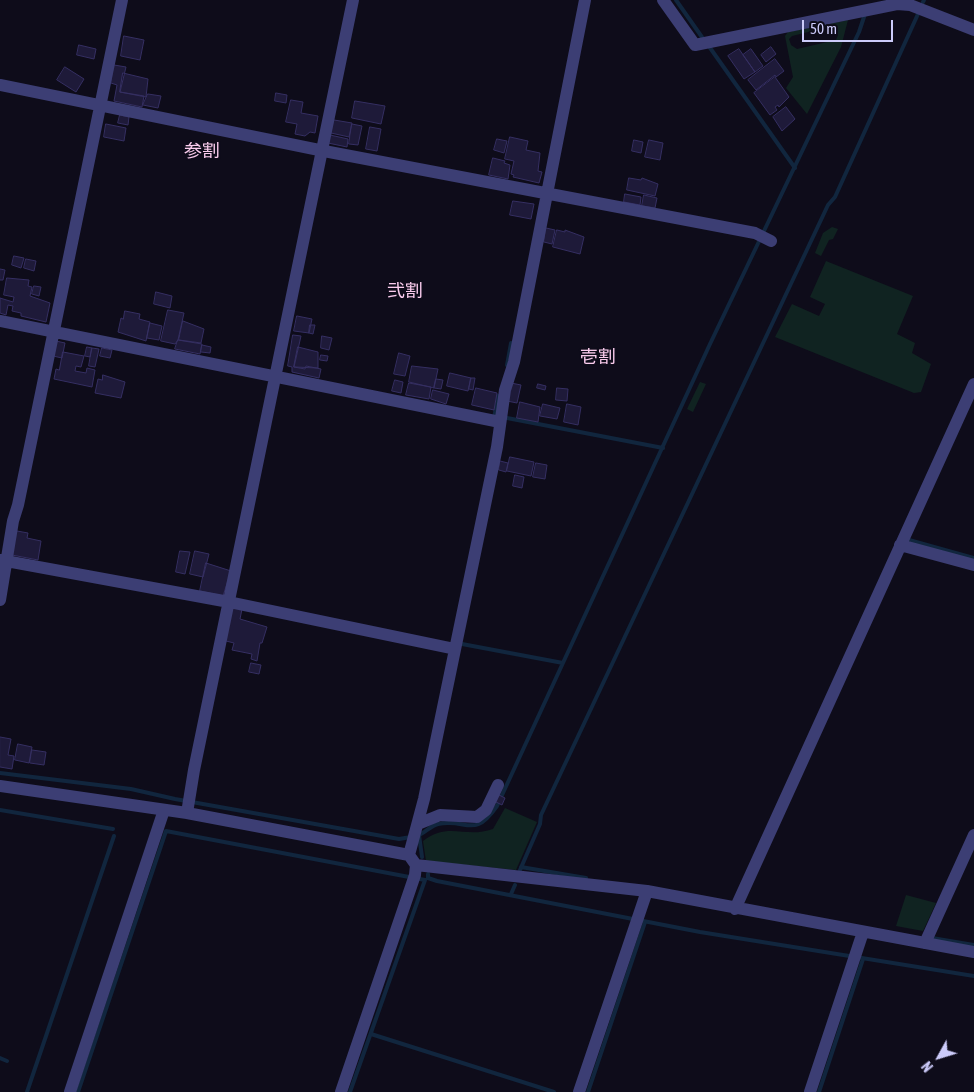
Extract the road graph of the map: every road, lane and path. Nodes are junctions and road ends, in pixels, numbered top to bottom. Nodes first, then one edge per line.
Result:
1 (122, 0) edge
2 (354, 0) edge
3 (585, 0) edge
4 (663, 0) edge
5 (974, 30) edge
6 (0, 86) edge
7 (100, 105) junction
8 (325, 147) junction
9 (546, 194) junction
10 (765, 238) dead end
11 (0, 321) edge
12 (54, 332) junction
13 (275, 376) junction
14 (974, 384) edge
15 (495, 421) junction
16 (904, 546) junction
17 (5, 558) edge
18 (974, 565) edge
19 (0, 600) edge
20 (229, 602) junction
21 (451, 649) junction
22 (498, 785) dead end
23 (0, 786) edge
24 (189, 806) junction
25 (164, 810) junction
26 (415, 832) junction
27 (974, 835) edge
28 (414, 869) junction
29 (647, 891) junction
30 (736, 905) junction
31 (863, 932) junction
32 (927, 939) junction
33 (974, 952) edge
34 (70, 1092) edge
35 (341, 1092) edge
36 (579, 1092) edge
37 (810, 1092) edge

1 - 7 street
2 - 8 street
3 - 9 street
4 - 5 street
6 - 7 street
7 - 8 street
7 - 12 street
8 - 9 street
8 - 13 street
9 - 10 street
9 - 15 street
11 - 12 street
12 - 13 street
12 - 17 street
13 - 15 street
13 - 20 street
14 - 16 street
15 - 21 street
16 - 18 street
16 - 30 street
17 - 19 street
17 - 20 street
20 - 21 street
20 - 24 street
21 - 26 street
22 - 26 street
23 - 25 street
24 - 25 street
24 - 28 street
25 - 34 street
26 - 28 street
27 - 32 street
28 - 29 street
28 - 35 street
29 - 30 street
29 - 36 street
30 - 31 street
31 - 32 street
31 - 37 street
32 - 33 street

